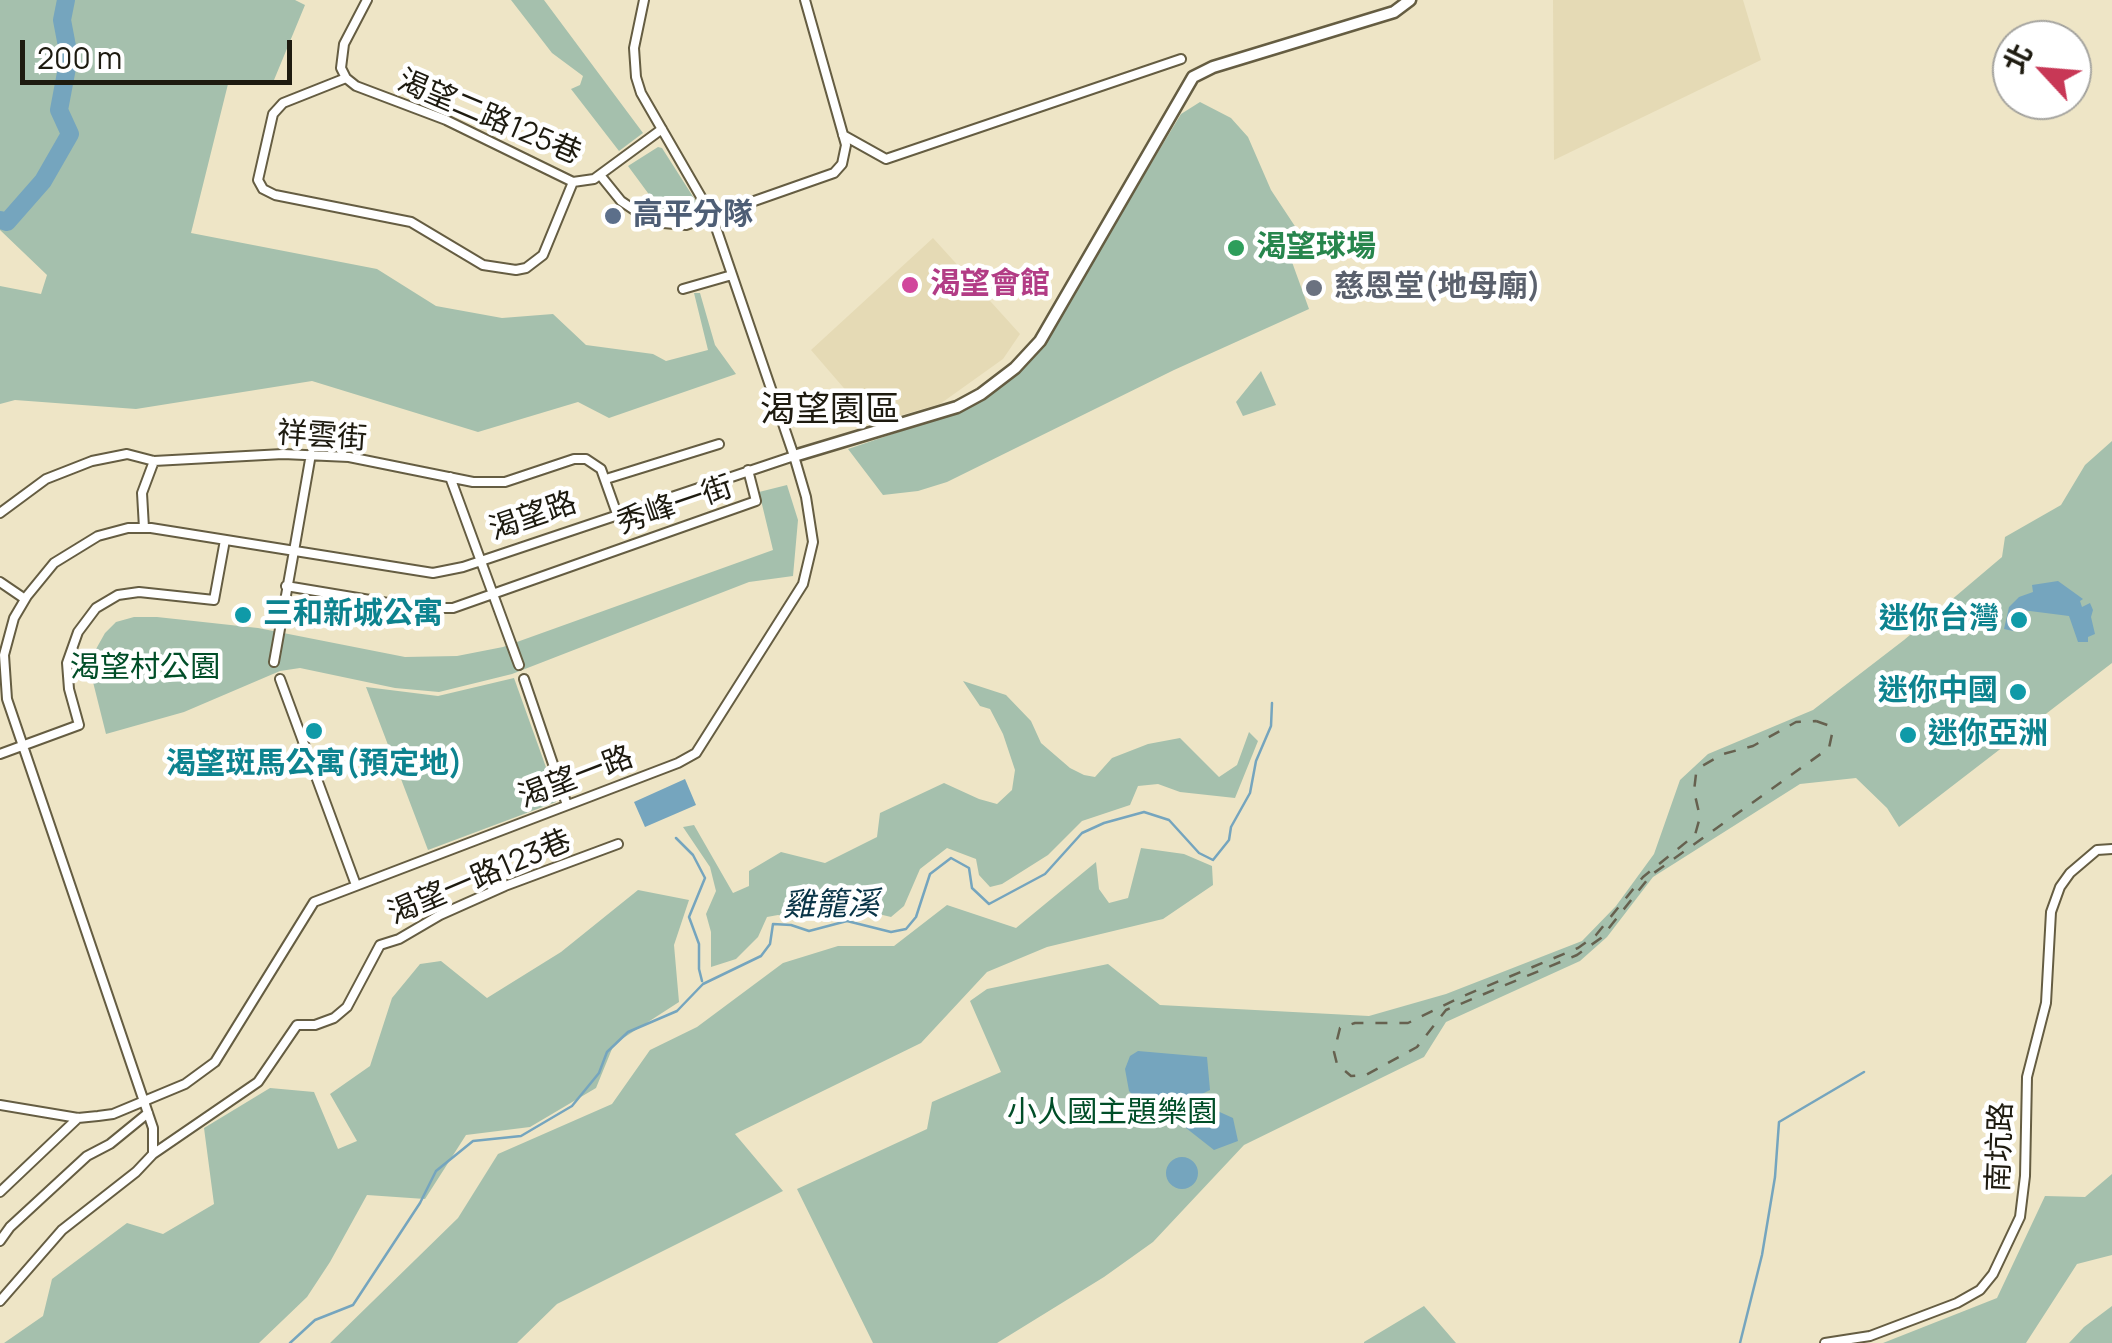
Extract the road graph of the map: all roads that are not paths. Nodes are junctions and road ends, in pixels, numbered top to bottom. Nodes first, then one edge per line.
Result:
1 (367, 0) edge
2 (644, 0) edge
3 (804, 0) edge
4 (1410, 0) edge
5 (1180, 59) dead end
6 (346, 78) junction
7 (662, 129) junction
8 (843, 135) junction
9 (600, 175) junction
10 (573, 182) junction
11 (712, 216) junction
12 (732, 275) junction
13 (683, 290) dead end
14 (718, 444) dead end
15 (311, 454) junction
16 (794, 456) junction
17 (154, 461) junction
18 (748, 470) junction
19 (450, 477) junction
20 (606, 479) junction
21 (0, 513) edge
22 (618, 514) junction
23 (144, 528) junction
24 (225, 540) junction
25 (294, 551) junction
26 (481, 561) junction
27 (0, 582) edge
28 (286, 586) junction
29 (494, 596) junction
30 (25, 599) junction
31 (274, 662) dead end
32 (519, 666) dead end
33 (524, 679) dead end
34 (280, 686) dead end
35 (722, 692) dead end
36 (726, 704) junction
37 (24, 746) junction
38 (0, 754) edge
39 (567, 805) junction
40 (618, 844) dead end
41 (2112, 849) edge
42 (356, 885) junction
43 (144, 1102) junction
44 (0, 1104) edge
45 (148, 1112) junction
46 (78, 1118) junction
47 (153, 1154) junction
48 (0, 1192) edge
49 (0, 1241) edge
50 (0, 1301) edge
51 (1825, 1343) edge

1 - 6 street
2 - 7 street, 渴望一路
3 - 8 street
4 - 16 street, 渴望路
5 - 8 street
6 - 10 street, 渴望二路125巷
6 - 10 street
7 - 9 street, 渴望二路125巷
7 - 11 street, 渴望一路
8 - 11 street
9 - 10 street, 渴望二路125巷
9 - 11 street
11 - 12 street, 渴望一路
12 - 13 street
12 - 16 street, 渴望一路
14 - 20 street
15 - 17 street, 祥雲街
15 - 19 street, 祥雲街
15 - 25 street
16 - 18 street, 渴望路
16 - 36 street, 渴望一路
17 - 21 street, 祥雲街
17 - 23 street
18 - 22 street, 渴望路
18 - 29 street, 秀峰一街
19 - 20 street, 祥雲街
19 - 26 street
20 - 22 street
22 - 26 street, 渴望路
23 - 24 street, 渴望路
23 - 30 street, 渴望路
24 - 25 street, 渴望路
24 - 37 street
25 - 26 street, 渴望路
25 - 28 street
26 - 29 street
27 - 30 street
28 - 29 street, 秀峰一街
28 - 31 street
29 - 32 street
30 - 37 street, 渴望路
33 - 39 street
34 - 42 street
35 - 36 street
36 - 39 street, 渴望一路
37 - 38 street
37 - 43 street, 渴望路
39 - 42 street, 渴望一路
40 - 47 street, 渴望一路123巷
41 - 51 street, 南坑路
42 - 43 street, 渴望一路
43 - 45 street, 渴望路
43 - 46 street, 渴望一路
44 - 46 street, 渴望一路
45 - 47 street, 渴望路
45 - 49 street
46 - 48 street
47 - 50 street, 渴望一路123巷

